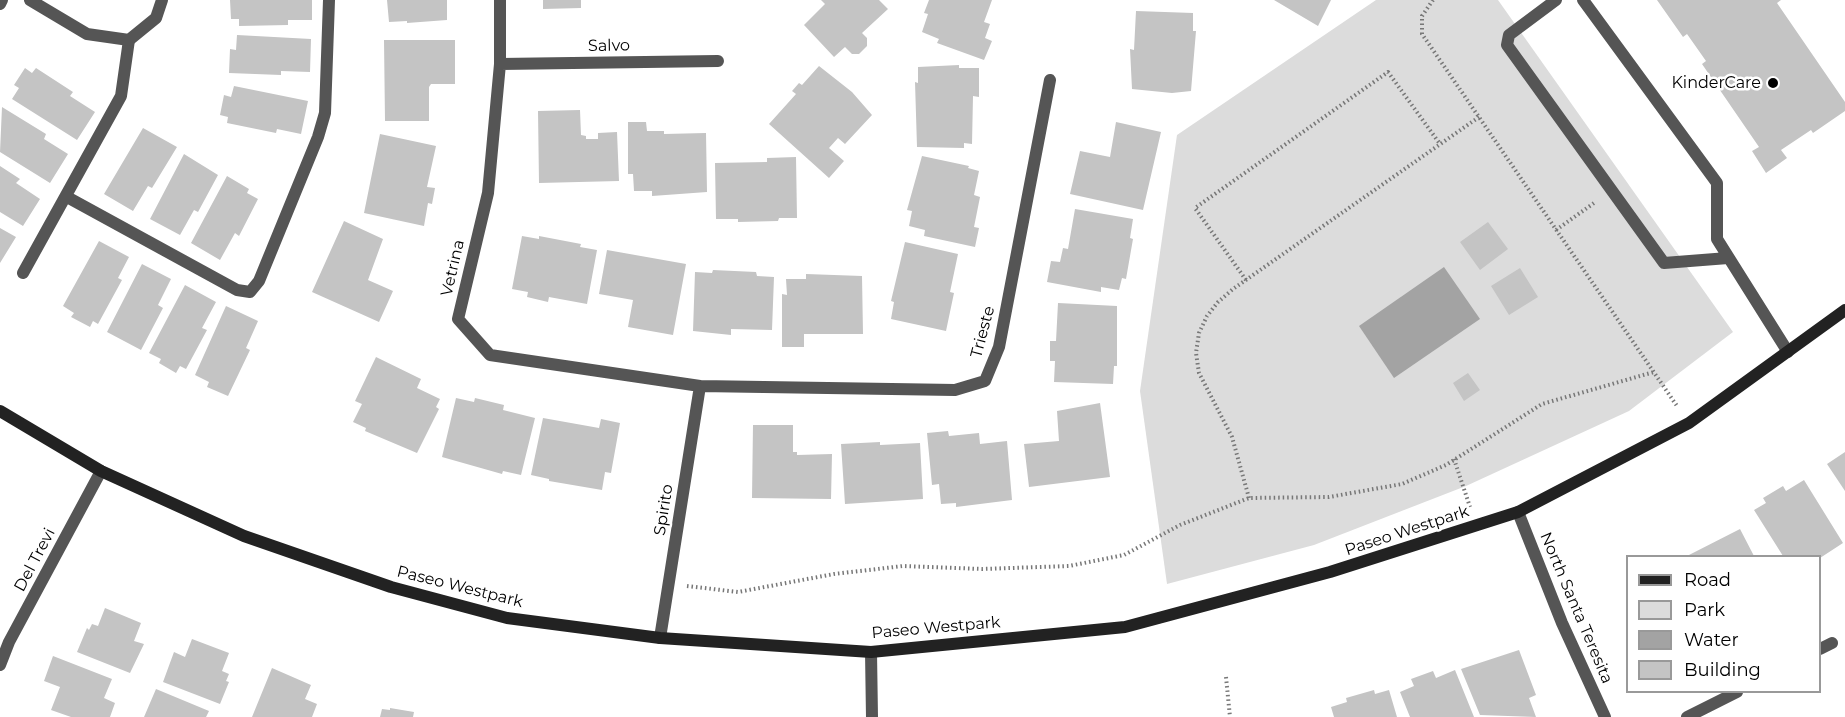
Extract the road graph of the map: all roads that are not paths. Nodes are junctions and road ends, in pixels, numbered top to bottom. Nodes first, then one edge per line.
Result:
1 (30, 0) edge
2 (162, 0) edge
3 (329, 0) edge
4 (500, 0) edge
5 (1556, 0) edge
6 (1583, 0) edge
7 (129, 40) junction
8 (718, 61) dead end
9 (500, 64) junction
10 (1050, 80) dead end
11 (67, 197) junction
12 (1728, 258) junction
13 (23, 273) dead end
14 (1845, 310) edge
15 (1788, 352) junction
16 (700, 386) junction
17 (0, 411) edge
18 (100, 471) junction
19 (1518, 512) junction
20 (660, 638) junction
21 (1833, 643) dead end
22 (1821, 649) edge
23 (871, 652) junction
24 (0, 665) edge
25 (1735, 693) edge
26 (872, 717) edge
27 (1605, 717) edge
28 (1687, 717) edge

1 - 7 street
2 - 7 street
3 - 11 street
4 - 9 street, Vetrina
5 - 12 street
6 - 12 street
7 - 11 street
8 - 9 street, Salvo
9 - 16 street, Vetrina
10 - 16 street, Trieste
11 - 13 street
12 - 15 street
14 - 15 street, Paseo Westpark
15 - 19 street, Paseo Westpark
16 - 20 street, Spirito
17 - 18 street, Paseo Westpark
18 - 20 street, Paseo Westpark
18 - 24 street, Del Trevi
19 - 23 street, Paseo Westpark
19 - 27 street, North Santa Teresita
20 - 23 street, Paseo Westpark
21 - 22 street
23 - 26 street
25 - 28 street

